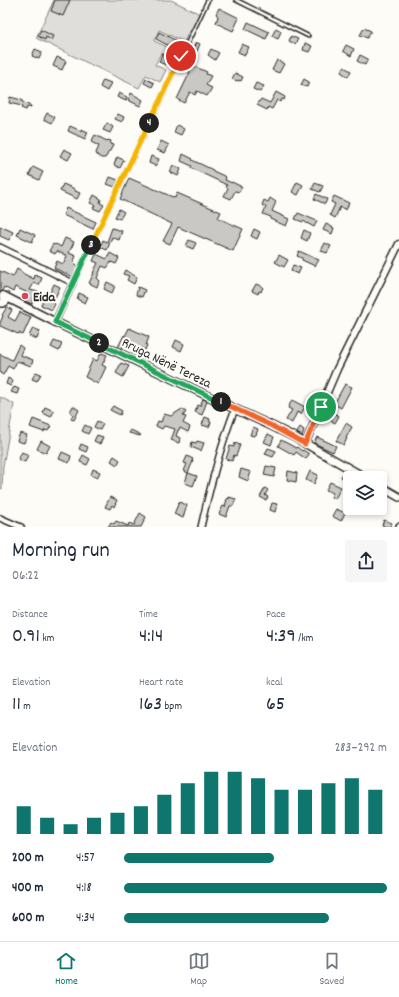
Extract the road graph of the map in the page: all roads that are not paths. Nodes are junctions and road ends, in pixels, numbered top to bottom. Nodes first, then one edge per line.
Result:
1 (208, 0) edge
2 (236, 0) edge
3 (308, 36) dead end
4 (399, 244) edge
5 (0, 247) edge
6 (73, 283) junction
7 (2, 300) edge
8 (55, 322) junction
9 (235, 409) junction
10 (305, 444) junction
11 (353, 471) edge
12 (387, 490) edge
13 (399, 497) edge
14 (0, 518) edge
15 (21, 527) edge
16 (201, 527) edge

1 - 6 lane
2 - 3 lane
4 - 10 street
5 - 6 street
6 - 8 street
7 - 8 main road, Rruga Nënë Tereza
8 - 9 main road, Rruga Nënë Tereza
9 - 10 main road, Rruga Nënë Tereza
9 - 16 street
10 - 11 main road, Rruga Nënë Tereza
12 - 13 main road
14 - 15 street

